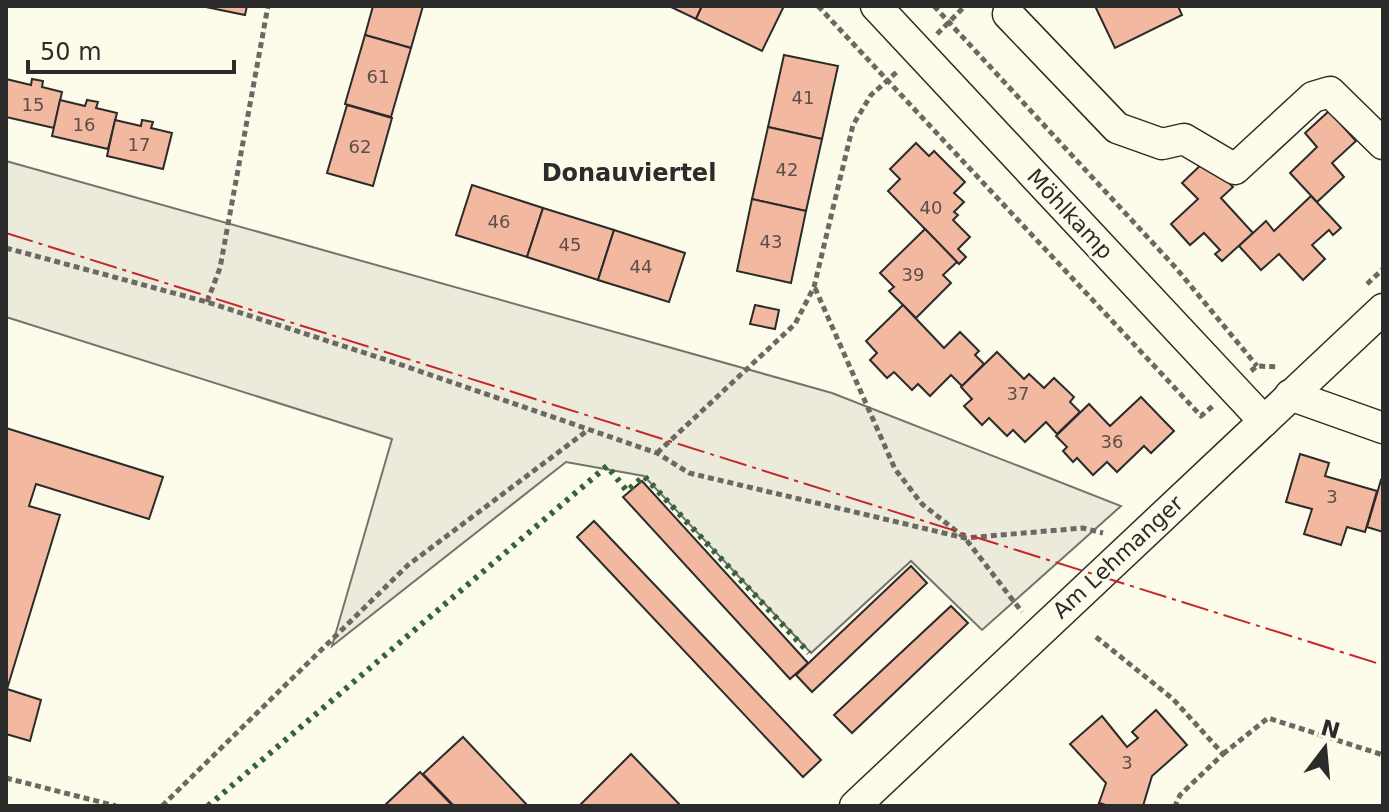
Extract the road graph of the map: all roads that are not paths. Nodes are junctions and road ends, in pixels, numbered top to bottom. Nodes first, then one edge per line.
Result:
1 (876, 6) edge
2 (1008, 14) dead end
3 (1383, 144) edge
4 (1372, 299) edge
5 (1290, 395) junction
6 (1264, 421) junction
7 (1383, 428) edge
8 (855, 806) edge

1 - 6 street, Möhlkamp
2 - 3 street
4 - 5 street, Am Lehmanger
5 - 6 street, Am Lehmanger
5 - 7 street
6 - 8 street, Am Lehmanger

